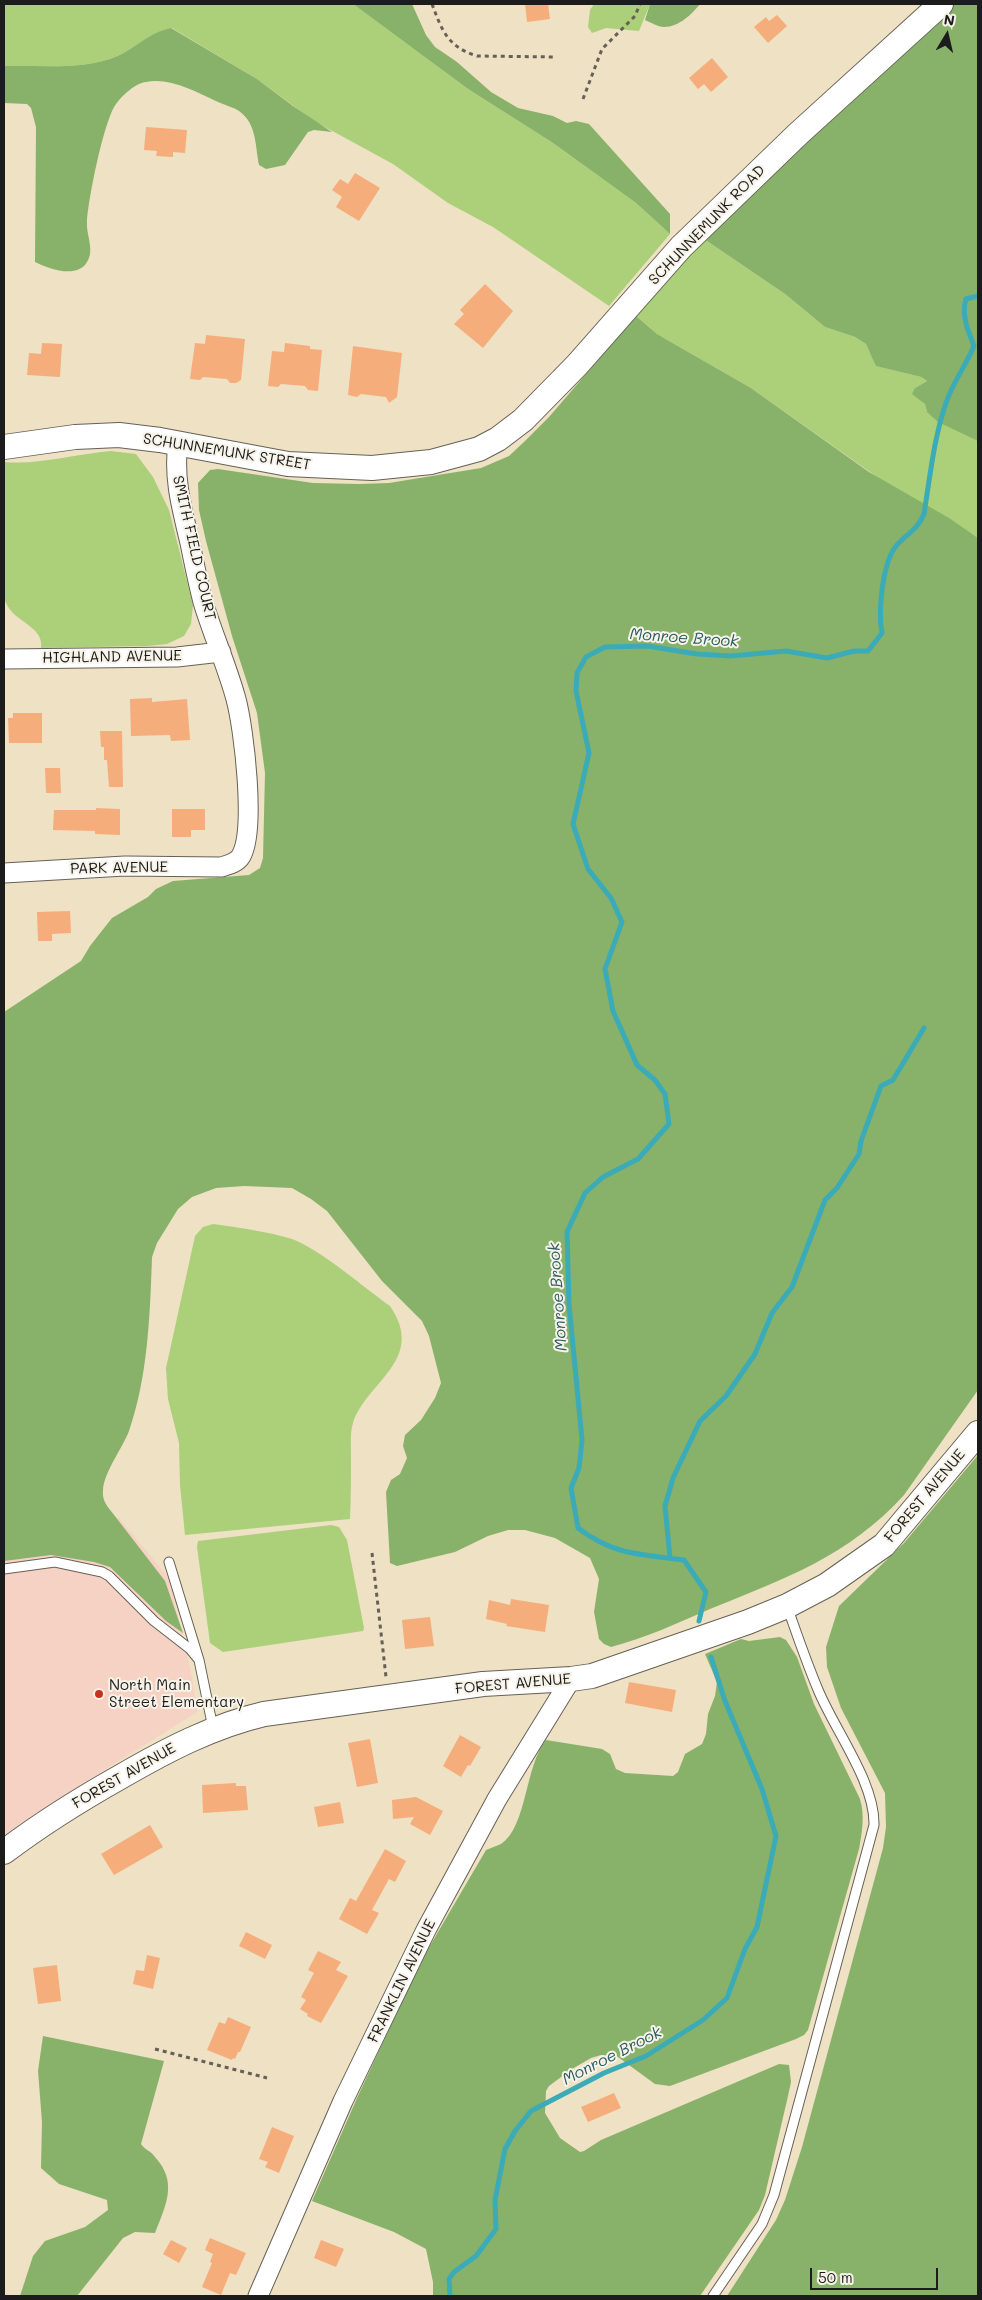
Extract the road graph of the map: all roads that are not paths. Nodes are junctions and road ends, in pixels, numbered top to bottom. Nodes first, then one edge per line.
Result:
1 (940, 4) edge
2 (178, 443) junction
3 (4, 447) edge
4 (479, 449) joint
5 (221, 652) junction
6 (4, 659) edge
7 (234, 863) joint
8 (4, 873) edge
9 (978, 1433) edge
10 (169, 1562) dead end
11 (4, 1569) edge
12 (787, 1606) junction
13 (199, 1660) junction
14 (571, 1679) junction
15 (213, 1730) junction
16 (4, 1852) edge
17 (258, 2296) edge
18 (713, 2296) edge

1 - 4 street, SCHUNNEMUNK ROAD
2 - 3 street, SCHUNNEMUNK STREET
2 - 4 street, SCHUNNEMUNK STREET
2 - 5 street, SMITH FIELD COURT
5 - 6 street, HIGHLAND AVENUE
5 - 7 street, SMITH FIELD COURT
7 - 8 street, PARK AVENUE
9 - 12 street, FOREST AVENUE
10 - 13 lane
11 - 13 lane
12 - 14 street, FOREST AVENUE
12 - 18 lane
13 - 15 lane
14 - 15 street, FOREST AVENUE
14 - 17 street, FRANKLIN AVENUE
15 - 16 street, FOREST AVENUE

